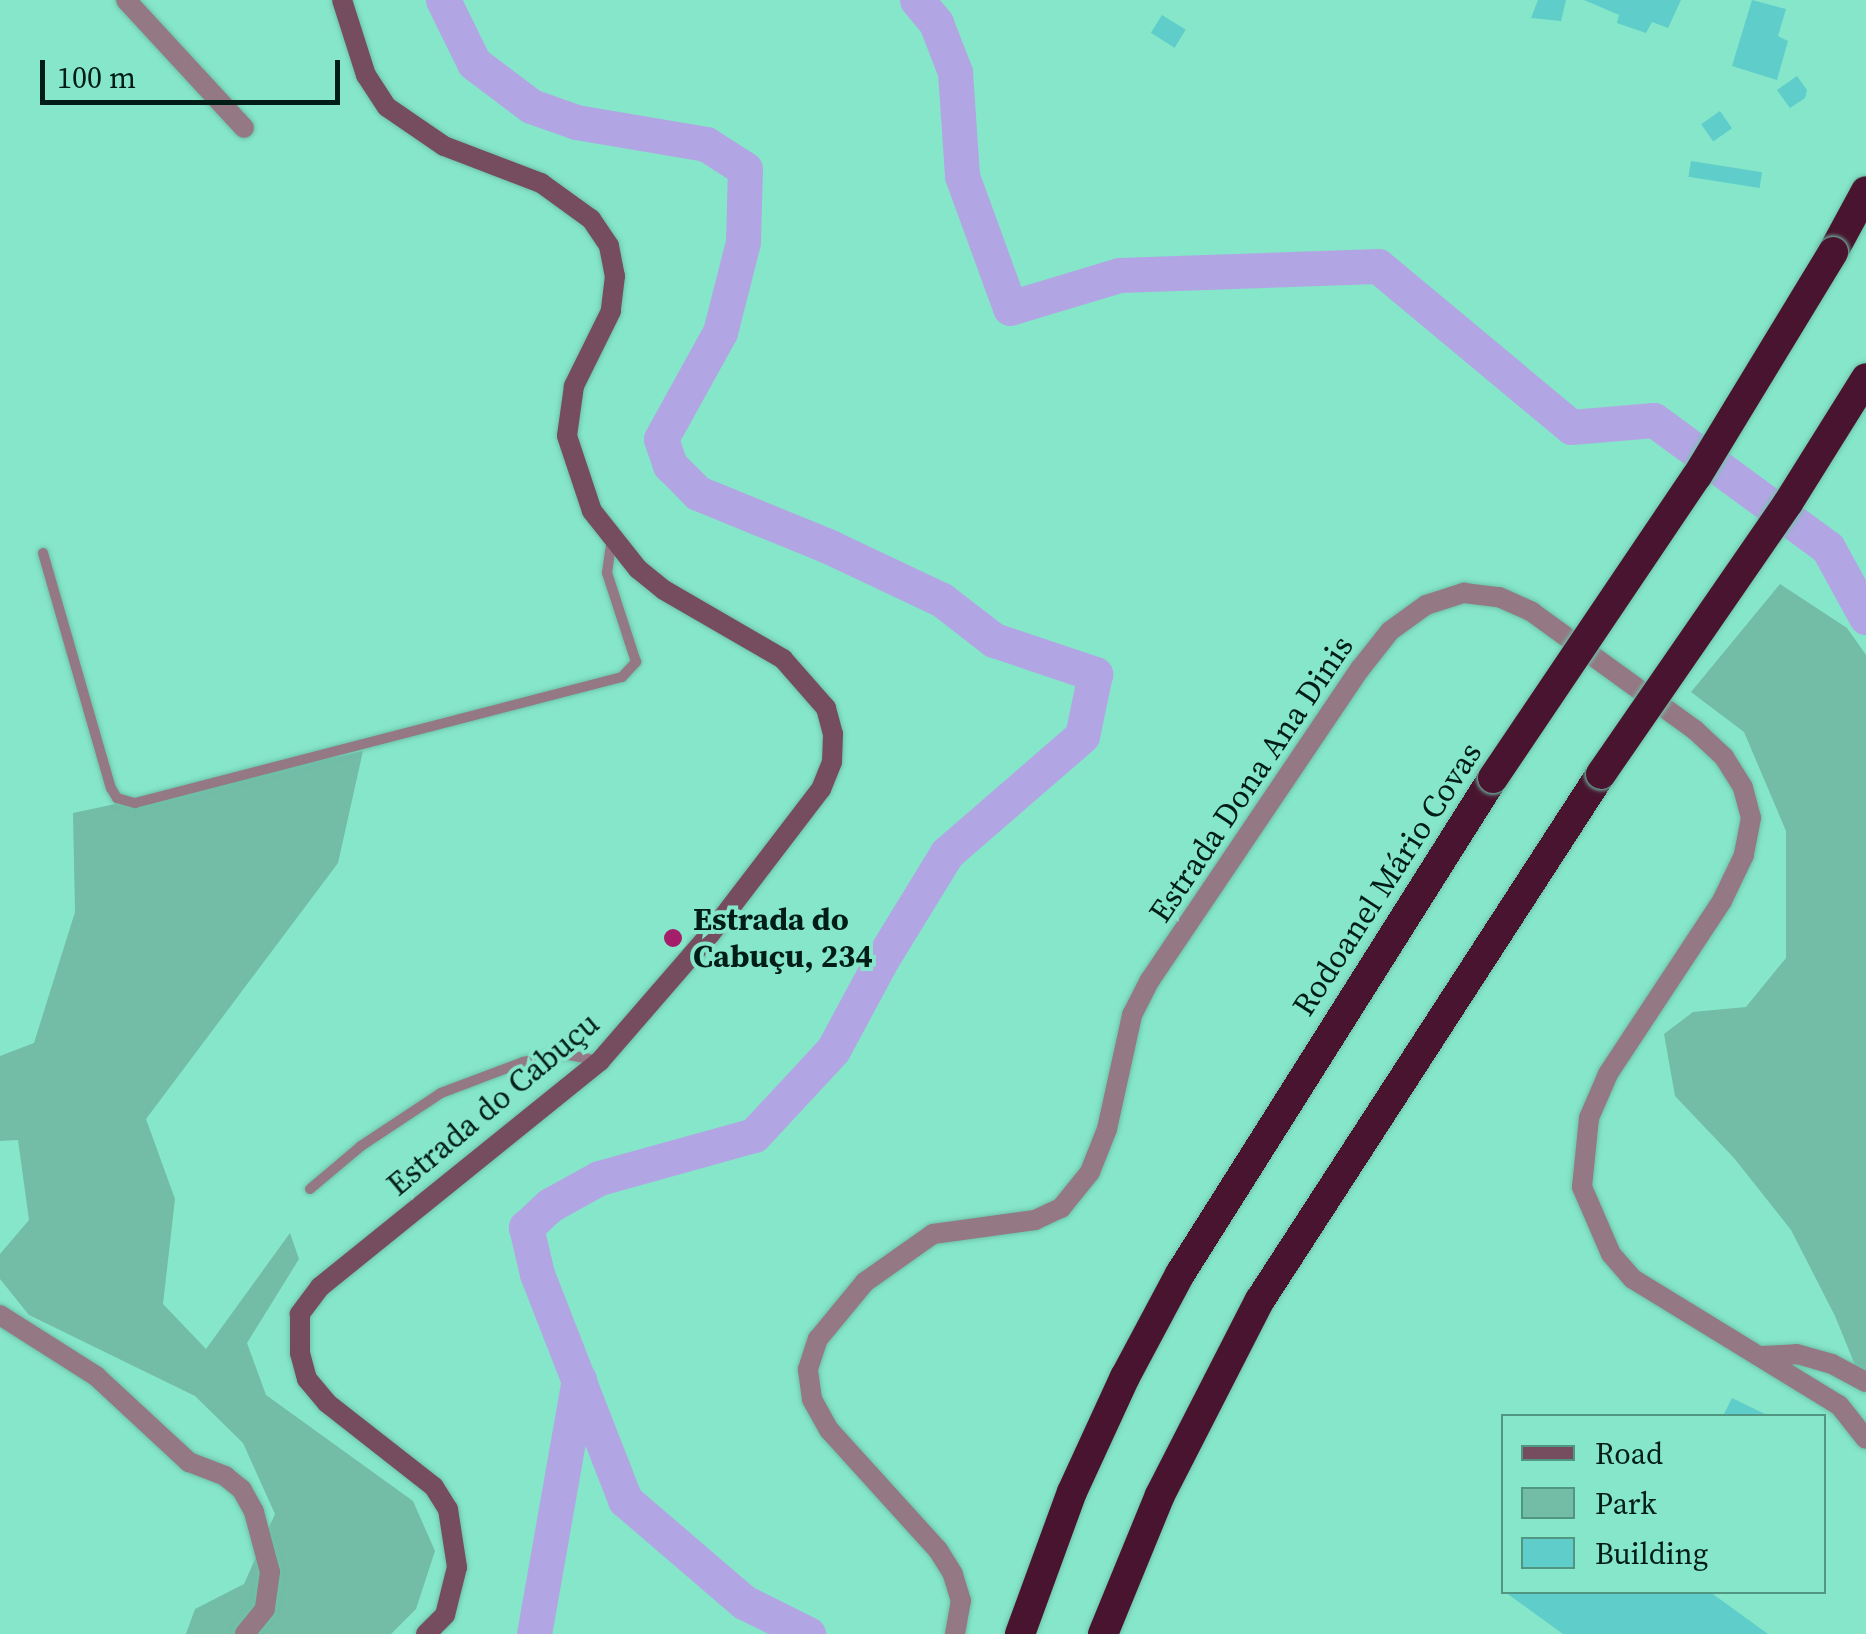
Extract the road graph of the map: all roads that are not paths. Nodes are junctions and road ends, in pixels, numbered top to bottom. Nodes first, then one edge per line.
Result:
1 (126, 0) edge
2 (342, 0) edge
3 (244, 128) dead end
4 (1866, 191) edge
5 (1866, 378) edge
6 (612, 538) junction
7 (44, 553) dead end
8 (600, 1061) junction
9 (310, 1189) dead end
10 (0, 1316) edge
11 (1762, 1356) junction
12 (1866, 1382) edge
13 (1866, 1439) edge
14 (443, 1624) edge
15 (245, 1634) edge
16 (426, 1634) edge
17 (955, 1634) edge
18 (1020, 1634) edge
19 (1103, 1634) edge

1 - 3 street
2 - 6 main road, Estrada do Cabuçu
4 - 18 highway, Rodoanel Mário Covas, bridge
5 - 19 highway, bridge
6 - 7 lane
6 - 8 main road, Estrada do Cabuçu
8 - 9 lane
8 - 14 main road, Estrada do Cabuçu
10 - 15 street
11 - 12 street
11 - 13 street, Estrada Dona Ana Dinis
11 - 17 street, Estrada Dona Ana Dinis
14 - 16 main road, Estrada do Cabuçu

